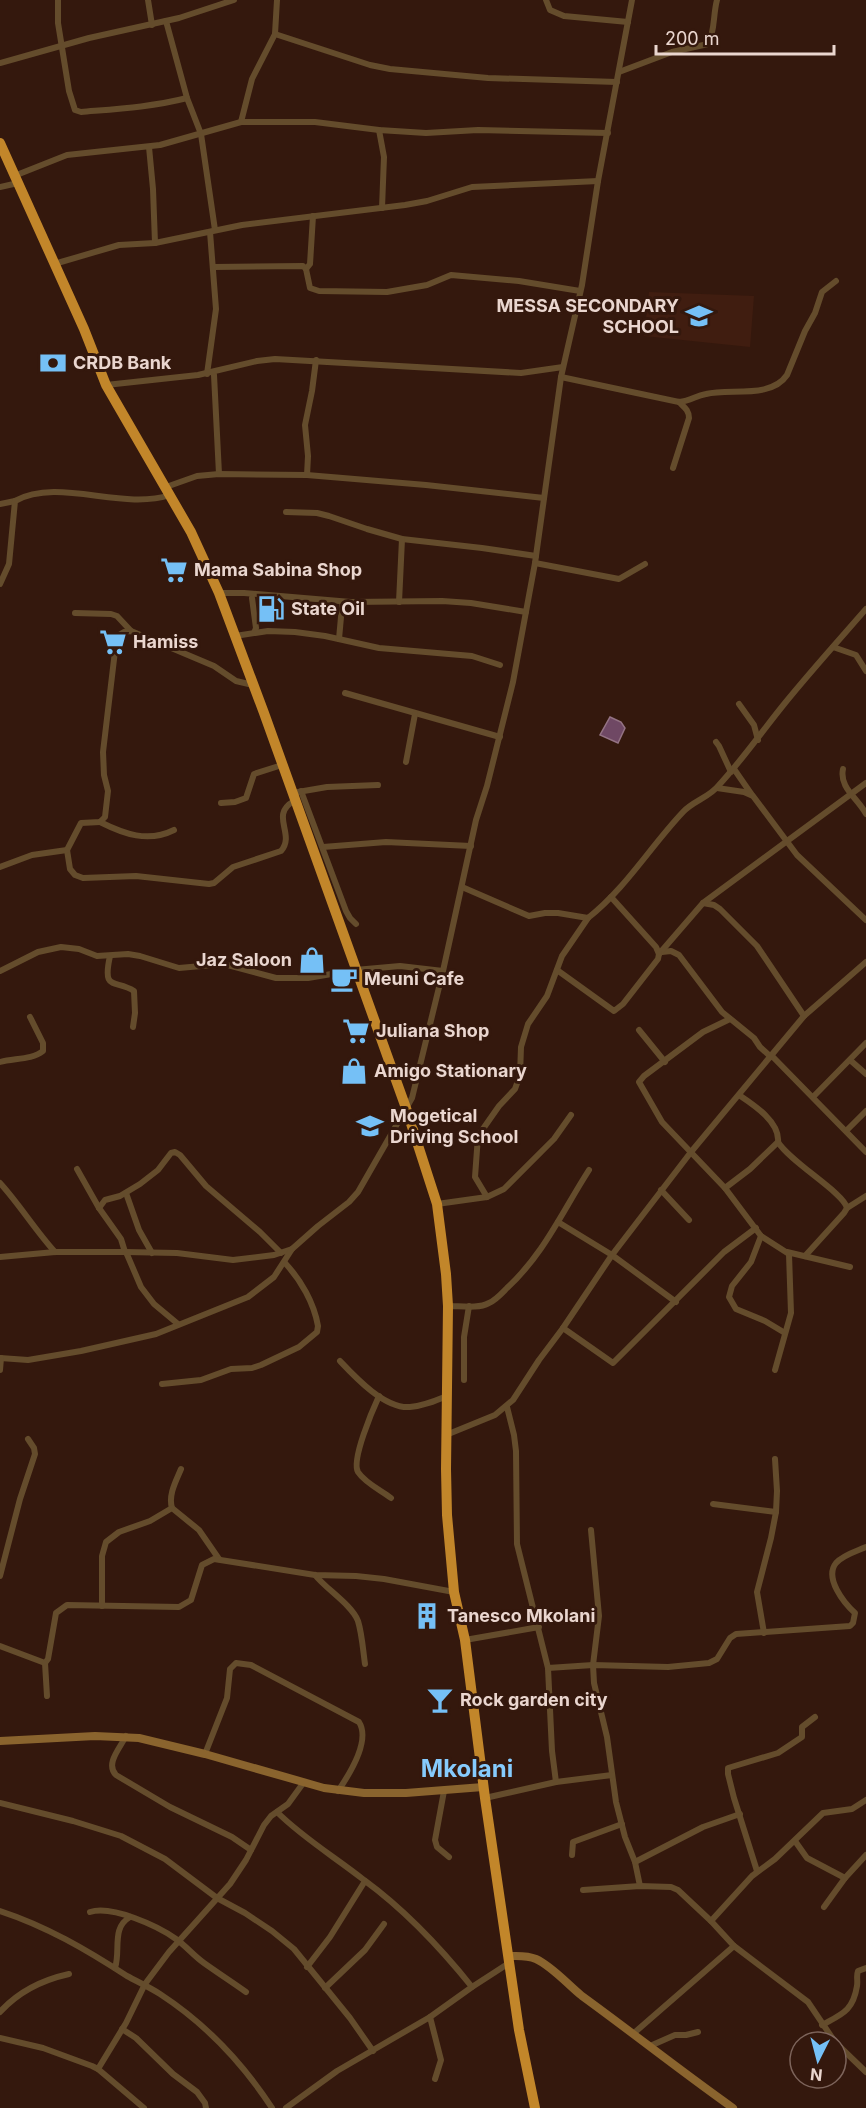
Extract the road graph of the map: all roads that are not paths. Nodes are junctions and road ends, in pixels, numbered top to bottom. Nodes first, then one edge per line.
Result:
1 (58, 0) edge
2 (148, 0) edge
3 (203, 0) edge
4 (234, 0) edge
5 (277, 0) edge
6 (546, 0) edge
7 (632, 0) edge
8 (717, 0) edge
9 (202, 10) junction
10 (166, 21) junction
11 (628, 22) junction
12 (152, 25) junction
13 (275, 34) junction
14 (63, 45) junction
15 (0, 63) edge
16 (620, 72) junction
17 (617, 82) junction
18 (187, 98) junction
19 (241, 122) junction
20 (379, 130) junction
21 (608, 133) junction
22 (201, 134) junction
23 (0, 143) edge
24 (149, 147) junction
25 (16, 180) junction
26 (598, 181) junction
27 (0, 187) edge
28 (382, 208) junction
29 (313, 216) junction
30 (212, 231) junction
31 (154, 243) junction
32 (54, 264) junction
33 (214, 267) junction
34 (306, 269) junction
35 (836, 281) dead end
36 (580, 291) junction
37 (316, 360) junction
38 (563, 367) junction
39 (210, 374) junction
40 (561, 377) junction
41 (106, 385) junction
42 (679, 402) junction
43 (673, 468) dead end
44 (219, 474) junction
45 (307, 475) junction
46 (168, 491) junction
47 (544, 498) junction
48 (15, 501) junction
49 (0, 504) edge
50 (286, 512) dead end
51 (402, 539) junction
52 (535, 560) junction
53 (645, 564) dead end
54 (0, 584) edge
55 (219, 593) junction
56 (252, 598) dead end
57 (399, 602) junction
58 (342, 606) dead end
59 (866, 609) edge
60 (526, 612) junction
61 (75, 614) dead end
62 (131, 631) junction
63 (254, 633) junction
64 (235, 636) junction
65 (339, 639) junction
66 (833, 647) junction
67 (500, 665) dead end
68 (866, 671) edge
69 (253, 685) junction
70 (345, 693) dead end
71 (739, 704) dead end
72 (415, 714) junction
73 (500, 737) junction
74 (758, 740) junction
75 (716, 742) dead end
76 (406, 762) dead end
77 (282, 765) junction
78 (843, 769) dead end
79 (733, 770) junction
80 (866, 783) edge
81 (378, 785) dead end
82 (717, 788) junction
83 (851, 794) junction
84 (296, 795) junction
85 (753, 796) junction
86 (221, 803) dead end
87 (866, 814) edge
88 (99, 822) junction
89 (174, 830) dead end
90 (786, 842) junction
91 (471, 846) junction
92 (323, 847) junction
93 (67, 850) junction
94 (0, 867) edge
95 (462, 887) junction
96 (611, 897) junction
97 (703, 903) junction
98 (588, 918) junction
99 (866, 920) edge
100 (356, 924) dead end
101 (660, 953) junction
102 (110, 956) junction
103 (866, 962) edge
104 (355, 970) junction
105 (556, 970) junction
106 (0, 971) edge
107 (443, 971) junction
108 (804, 1016) junction
109 (30, 1017) dead end
110 (730, 1019) junction
111 (133, 1027) dead end
112 (639, 1030) dead end
113 (866, 1043) edge
114 (771, 1056) junction
115 (850, 1060) junction
116 (0, 1062) edge
117 (665, 1062) junction
118 (866, 1074) edge
119 (739, 1095) junction
120 (813, 1097) junction
121 (406, 1108) junction
122 (866, 1112) edge
123 (571, 1115) dead end
124 (846, 1131) junction
125 (778, 1142) junction
126 (691, 1152) junction
127 (866, 1152) edge
128 (77, 1169) dead end
129 (589, 1170) dead end
130 (0, 1183) edge
131 (725, 1188) junction
132 (661, 1190) junction
133 (126, 1193) junction
134 (866, 1196) edge
135 (487, 1197) junction
136 (437, 1204) junction
137 (99, 1208) junction
138 (847, 1208) junction
139 (689, 1220) dead end
140 (558, 1222) junction
141 (756, 1228) junction
142 (761, 1236) junction
143 (292, 1249) junction
144 (55, 1252) junction
145 (126, 1252) junction
146 (787, 1252) junction
147 (152, 1253) junction
148 (281, 1253) junction
149 (612, 1256) junction
150 (805, 1256) junction
151 (0, 1257) edge
152 (285, 1263) junction
153 (850, 1268) dead end
154 (676, 1302) junction
155 (448, 1306) junction
156 (469, 1306) junction
157 (178, 1324) junction
158 (563, 1328) junction
159 (785, 1332) junction
160 (1, 1358) edge
161 (340, 1361) dead end
162 (0, 1370) edge
163 (775, 1370) dead end
164 (464, 1380) dead end
165 (162, 1384) dead end
166 (379, 1396) junction
167 (447, 1396) junction
168 (507, 1407) junction
169 (446, 1435) junction
170 (27, 1439) dead end
171 (775, 1459) dead end
172 (181, 1469) dead end
173 (392, 1498) dead end
174 (714, 1504) dead end
175 (172, 1508) junction
176 (776, 1512) junction
177 (591, 1530) dead end
178 (866, 1547) edge
179 (219, 1559) junction
180 (315, 1575) junction
181 (0, 1576) edge
182 (454, 1592) junction
183 (102, 1606) junction
184 (539, 1627) junction
185 (764, 1633) junction
186 (465, 1640) junction
187 (0, 1647) edge
188 (45, 1663) junction
189 (365, 1664) dead end
190 (593, 1665) junction
191 (548, 1668) junction
192 (47, 1696) dead end
193 (815, 1717) dead end
194 (126, 1736) junction
195 (0, 1741) edge
196 (205, 1754) junction
197 (612, 1775) junction
198 (304, 1782) junction
199 (556, 1782) junction
200 (338, 1791) junction
201 (444, 1791) junction
202 (484, 1793) junction
203 (866, 1800) edge
204 (0, 1803) edge
205 (277, 1812) junction
206 (740, 1814) junction
207 (622, 1824) junction
208 (795, 1841) junction
209 (251, 1850) junction
210 (572, 1855) dead end
211 (866, 1855) edge
212 (449, 1857) dead end
213 (635, 1862) junction
214 (757, 1871) junction
215 (845, 1878) junction
216 (365, 1881) junction
217 (640, 1886) junction
218 (583, 1890) dead end
219 (217, 1898) junction
220 (824, 1907) dead end
221 (0, 1911) edge
222 (90, 1912) dead end
223 (130, 1917) junction
224 (711, 1921) junction
225 (384, 1924) dead end
226 (178, 1940) junction
227 (734, 1946) junction
228 (509, 1960) junction
229 (307, 1967) junction
230 (115, 1968) junction
231 (866, 1968) edge
232 (69, 1974) dead end
233 (145, 1984) junction
234 (472, 1987) junction
235 (325, 1988) junction
236 (246, 1992) dead end
237 (0, 2012) edge
238 (430, 2017) junction
239 (822, 2025) junction
240 (122, 2029) junction
241 (826, 2030) edge
242 (698, 2032) dead end
243 (634, 2033) junction
244 (0, 2038) edge
245 (650, 2046) junction
246 (373, 2051) junction
247 (848, 2054) edge
248 (98, 2069) junction
249 (866, 2072) edge
250 (435, 2079) dead end
251 (144, 2108) edge
252 (206, 2108) edge
253 (272, 2108) edge
254 (286, 2108) edge
255 (536, 2108) edge
256 (733, 2108) edge

1 - 14 street
2 - 12 street
3 - 9 street
4 - 9 street
5 - 13 street
6 - 11 street
7 - 11 street
8 - 16 street
9 - 10 street
10 - 12 street
10 - 18 street
11 - 16 street
12 - 14 street
13 - 17 street
13 - 19 street
14 - 15 street
14 - 18 street
16 - 17 street
17 - 21 street
18 - 22 street
19 - 20 street
19 - 22 street
20 - 21 street
20 - 28 street
21 - 26 street
22 - 24 street
22 - 30 street
23 - 25 highway
24 - 25 street
24 - 31 street
25 - 27 street
25 - 32 highway
26 - 28 street
26 - 36 street
28 - 29 street
29 - 30 street
29 - 34 street
30 - 31 street
30 - 33 street
31 - 32 street
32 - 41 highway
33 - 34 street
33 - 39 street
34 - 36 street
35 - 42 street
36 - 38 street
37 - 38 street
37 - 39 street
37 - 45 street
38 - 40 street
39 - 41 street
39 - 44 street
40 - 42 street
40 - 47 street
41 - 46 highway
42 - 43 street
44 - 45 street
44 - 46 street
45 - 47 street
46 - 48 street
46 - 55 highway
47 - 52 street
48 - 49 street
48 - 54 street
50 - 51 street
51 - 52 street
51 - 57 street
52 - 53 street
52 - 60 street
55 - 57 street
55 - 64 highway
56 - 63 street
57 - 60 street
58 - 65 street
59 - 66 street
60 - 73 street
61 - 62 street
62 - 69 street
62 - 88 street
63 - 64 street
63 - 65 street
64 - 69 highway
65 - 67 street
66 - 68 street
66 - 74 street
69 - 77 highway
70 - 72 street
71 - 74 street
72 - 73 street
72 - 76 street
73 - 91 street
74 - 79 street
75 - 79 street
77 - 84 highway
77 - 86 street
78 - 83 street
79 - 82 street
79 - 85 street
80 - 83 street
81 - 84 street
82 - 85 street
82 - 96 street
83 - 87 street
83 - 90 street
84 - 92 street
84 - 93 street
84 - 104 highway
85 - 90 street
88 - 89 street
88 - 93 street
90 - 97 street
90 - 99 street
91 - 92 street
91 - 95 street
92 - 100 street
93 - 94 street
95 - 98 street
95 - 107 street
96 - 98 street
96 - 101 street
97 - 101 street
97 - 108 street
98 - 105 street
101 - 105 street
101 - 110 street
102 - 104 street
102 - 106 street
102 - 111 street
103 - 108 street
104 - 107 street
104 - 121 highway
105 - 135 street
107 - 121 street
108 - 114 street
109 - 116 street
110 - 114 street
110 - 117 street
112 - 117 street
113 - 115 street
114 - 119 street
114 - 120 street
115 - 118 street
115 - 120 street
117 - 126 street
119 - 125 street
119 - 126 street
120 - 124 street
121 - 136 highway
121 - 143 street
122 - 124 street
123 - 135 street
124 - 127 street
125 - 131 street
125 - 138 street
126 - 131 street
126 - 132 street
128 - 137 street
129 - 140 street
130 - 144 street
131 - 141 street
132 - 139 street
132 - 149 street
133 - 137 street
133 - 147 street
133 - 148 street
134 - 138 street
135 - 136 street
136 - 155 highway
137 - 145 street
138 - 150 street
140 - 149 street
140 - 156 street
141 - 142 street
141 - 154 street
142 - 146 street
142 - 159 street
143 - 148 street
143 - 152 street
144 - 145 street
144 - 151 street
145 - 147 street
145 - 157 street
146 - 150 street
146 - 159 street
147 - 148 street
149 - 154 street
149 - 158 street
150 - 153 street
152 - 157 street
152 - 165 street
154 - 158 street
155 - 156 street
155 - 167 highway
156 - 164 street
157 - 160 street
158 - 168 street
159 - 163 street
160 - 162 street
161 - 166 street
166 - 167 street
166 - 173 street
167 - 169 highway
168 - 169 street
168 - 184 street
169 - 182 highway
170 - 181 street
171 - 176 street
172 - 175 street
174 - 176 street
175 - 179 street
175 - 183 street
176 - 185 street
177 - 190 street
178 - 185 street
179 - 180 street
179 - 183 street
180 - 182 street
180 - 189 street
182 - 186 highway
183 - 188 street
184 - 186 street
184 - 191 street
185 - 190 street
186 - 202 highway
187 - 188 street
188 - 192 street
190 - 191 street
190 - 197 street
191 - 199 street
193 - 206 street
194 - 195 street
194 - 196 street
194 - 209 street
196 - 198 street
196 - 200 street
197 - 199 street
197 - 207 street
198 - 200 street
198 - 205 street
199 - 202 street
200 - 201 street
201 - 202 street
201 - 212 street
202 - 228 highway
203 - 208 street
204 - 219 street
205 - 209 street
205 - 216 street
206 - 213 street
206 - 214 street
207 - 210 street
207 - 213 street
208 - 214 street
208 - 215 street
209 - 219 street
211 - 215 street
213 - 217 street
214 - 224 street
215 - 220 street
216 - 229 street
216 - 234 street
217 - 218 street
217 - 224 street
219 - 226 street
219 - 229 street
221 - 230 street
222 - 223 street
223 - 226 street
223 - 230 street
224 - 227 street
225 - 235 street
226 - 233 street
226 - 236 street
227 - 239 street
227 - 243 street
228 - 234 street
228 - 243 street
228 - 255 highway
229 - 235 street
230 - 233 street
231 - 239 street
232 - 237 street
233 - 240 street
233 - 253 street
234 - 238 street
235 - 246 street
238 - 246 street
238 - 250 street
239 - 241 street
240 - 248 street
240 - 252 street
242 - 245 street
243 - 245 street
244 - 248 street
245 - 256 street
246 - 254 street
247 - 249 street
248 - 251 street

